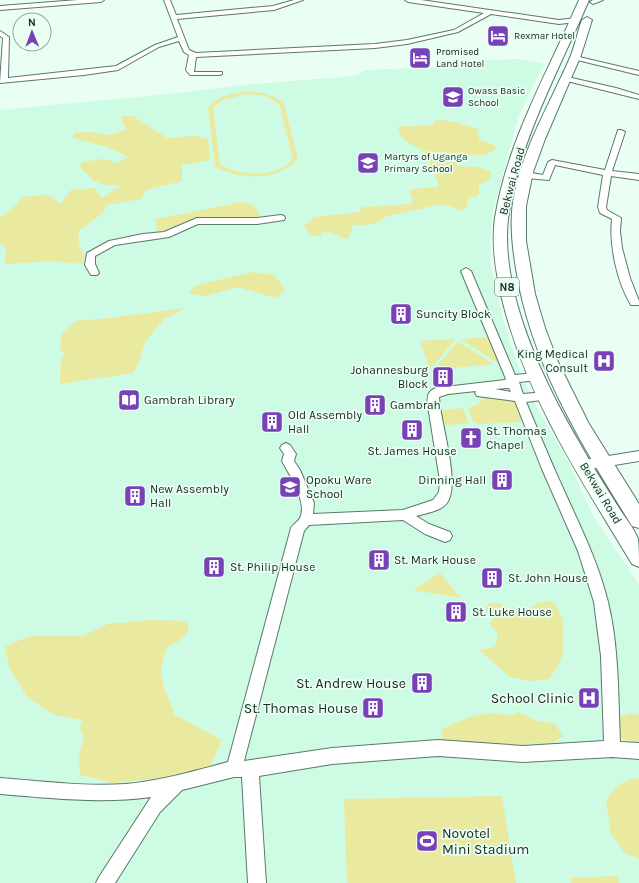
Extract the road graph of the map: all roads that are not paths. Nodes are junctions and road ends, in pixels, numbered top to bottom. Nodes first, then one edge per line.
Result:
1 (101, 0) edge
2 (167, 0) edge
3 (300, 0) edge
4 (408, 0) edge
5 (593, 0) edge
6 (0, 8) edge
7 (490, 12) junction
8 (173, 17) junction
9 (569, 23) junction
10 (0, 34) edge
11 (181, 38) junction
12 (193, 54) junction
13 (575, 58) junction
14 (3, 63) edge
15 (220, 73) dead end
16 (639, 73) edge
17 (2, 81) edge
18 (564, 81) junction
19 (548, 82) junction
20 (639, 97) edge
21 (621, 132) dead end
22 (608, 172) junction
23 (526, 175) junction
24 (639, 177) edge
25 (281, 218) dead end
26 (466, 271) dead end
27 (94, 273) dead end
28 (639, 292) edge
29 (635, 303) junction
30 (639, 314) edge
31 (535, 377) junction
32 (512, 379) junction
33 (469, 388) junction
34 (545, 396) junction
35 (520, 398) junction
36 (286, 448) dead end
37 (639, 456) edge
38 (603, 462) junction
39 (584, 465) junction
40 (406, 515) junction
41 (306, 520) junction
42 (639, 520) edge
43 (445, 536) dead end
44 (639, 558) edge
45 (612, 750) junction
46 (639, 751) edge
47 (242, 769) junction
48 (177, 783) junction
49 (0, 786) edge
50 (105, 883) edge
51 (257, 883) edge

1 - 6 street
2 - 8 street
3 - 8 street
4 - 7 street
5 - 9 highway, Bekwai Road / N8
5 - 13 highway, Bekwai Road / N8
7 - 9 street
7 - 12 street
8 - 11 street
9 - 19 highway, Bekwai Road / N8
10 - 14 street
11 - 12 street
11 - 17 street
12 - 15 street
13 - 16 street
13 - 18 highway, Bekwai Road / N8
14 - 17 street
18 - 19 highway
18 - 20 street
18 - 23 highway, Bekwai Road / N8
19 - 31 highway, Bekwai Road / N8
21 - 22 street
22 - 23 street
22 - 24 street
22 - 29 street
23 - 38 highway, Bekwai Road / N8
25 - 27 street
26 - 32 street
28 - 29 street
29 - 30 street
31 - 32 street
31 - 34 highway, Bekwai Road / N8
32 - 33 street
32 - 35 street
33 - 35 street
33 - 40 street
34 - 35 street
34 - 39 highway, Bekwai Road / N8
35 - 45 street
36 - 41 street
37 - 38 street
38 - 39 street
38 - 42 highway, Bekwai Road / N8
39 - 44 highway, Bekwai Road / N8
40 - 41 street
40 - 43 street
41 - 47 street
45 - 46 street
45 - 47 street
47 - 48 street
47 - 51 street
48 - 49 street
48 - 50 street

